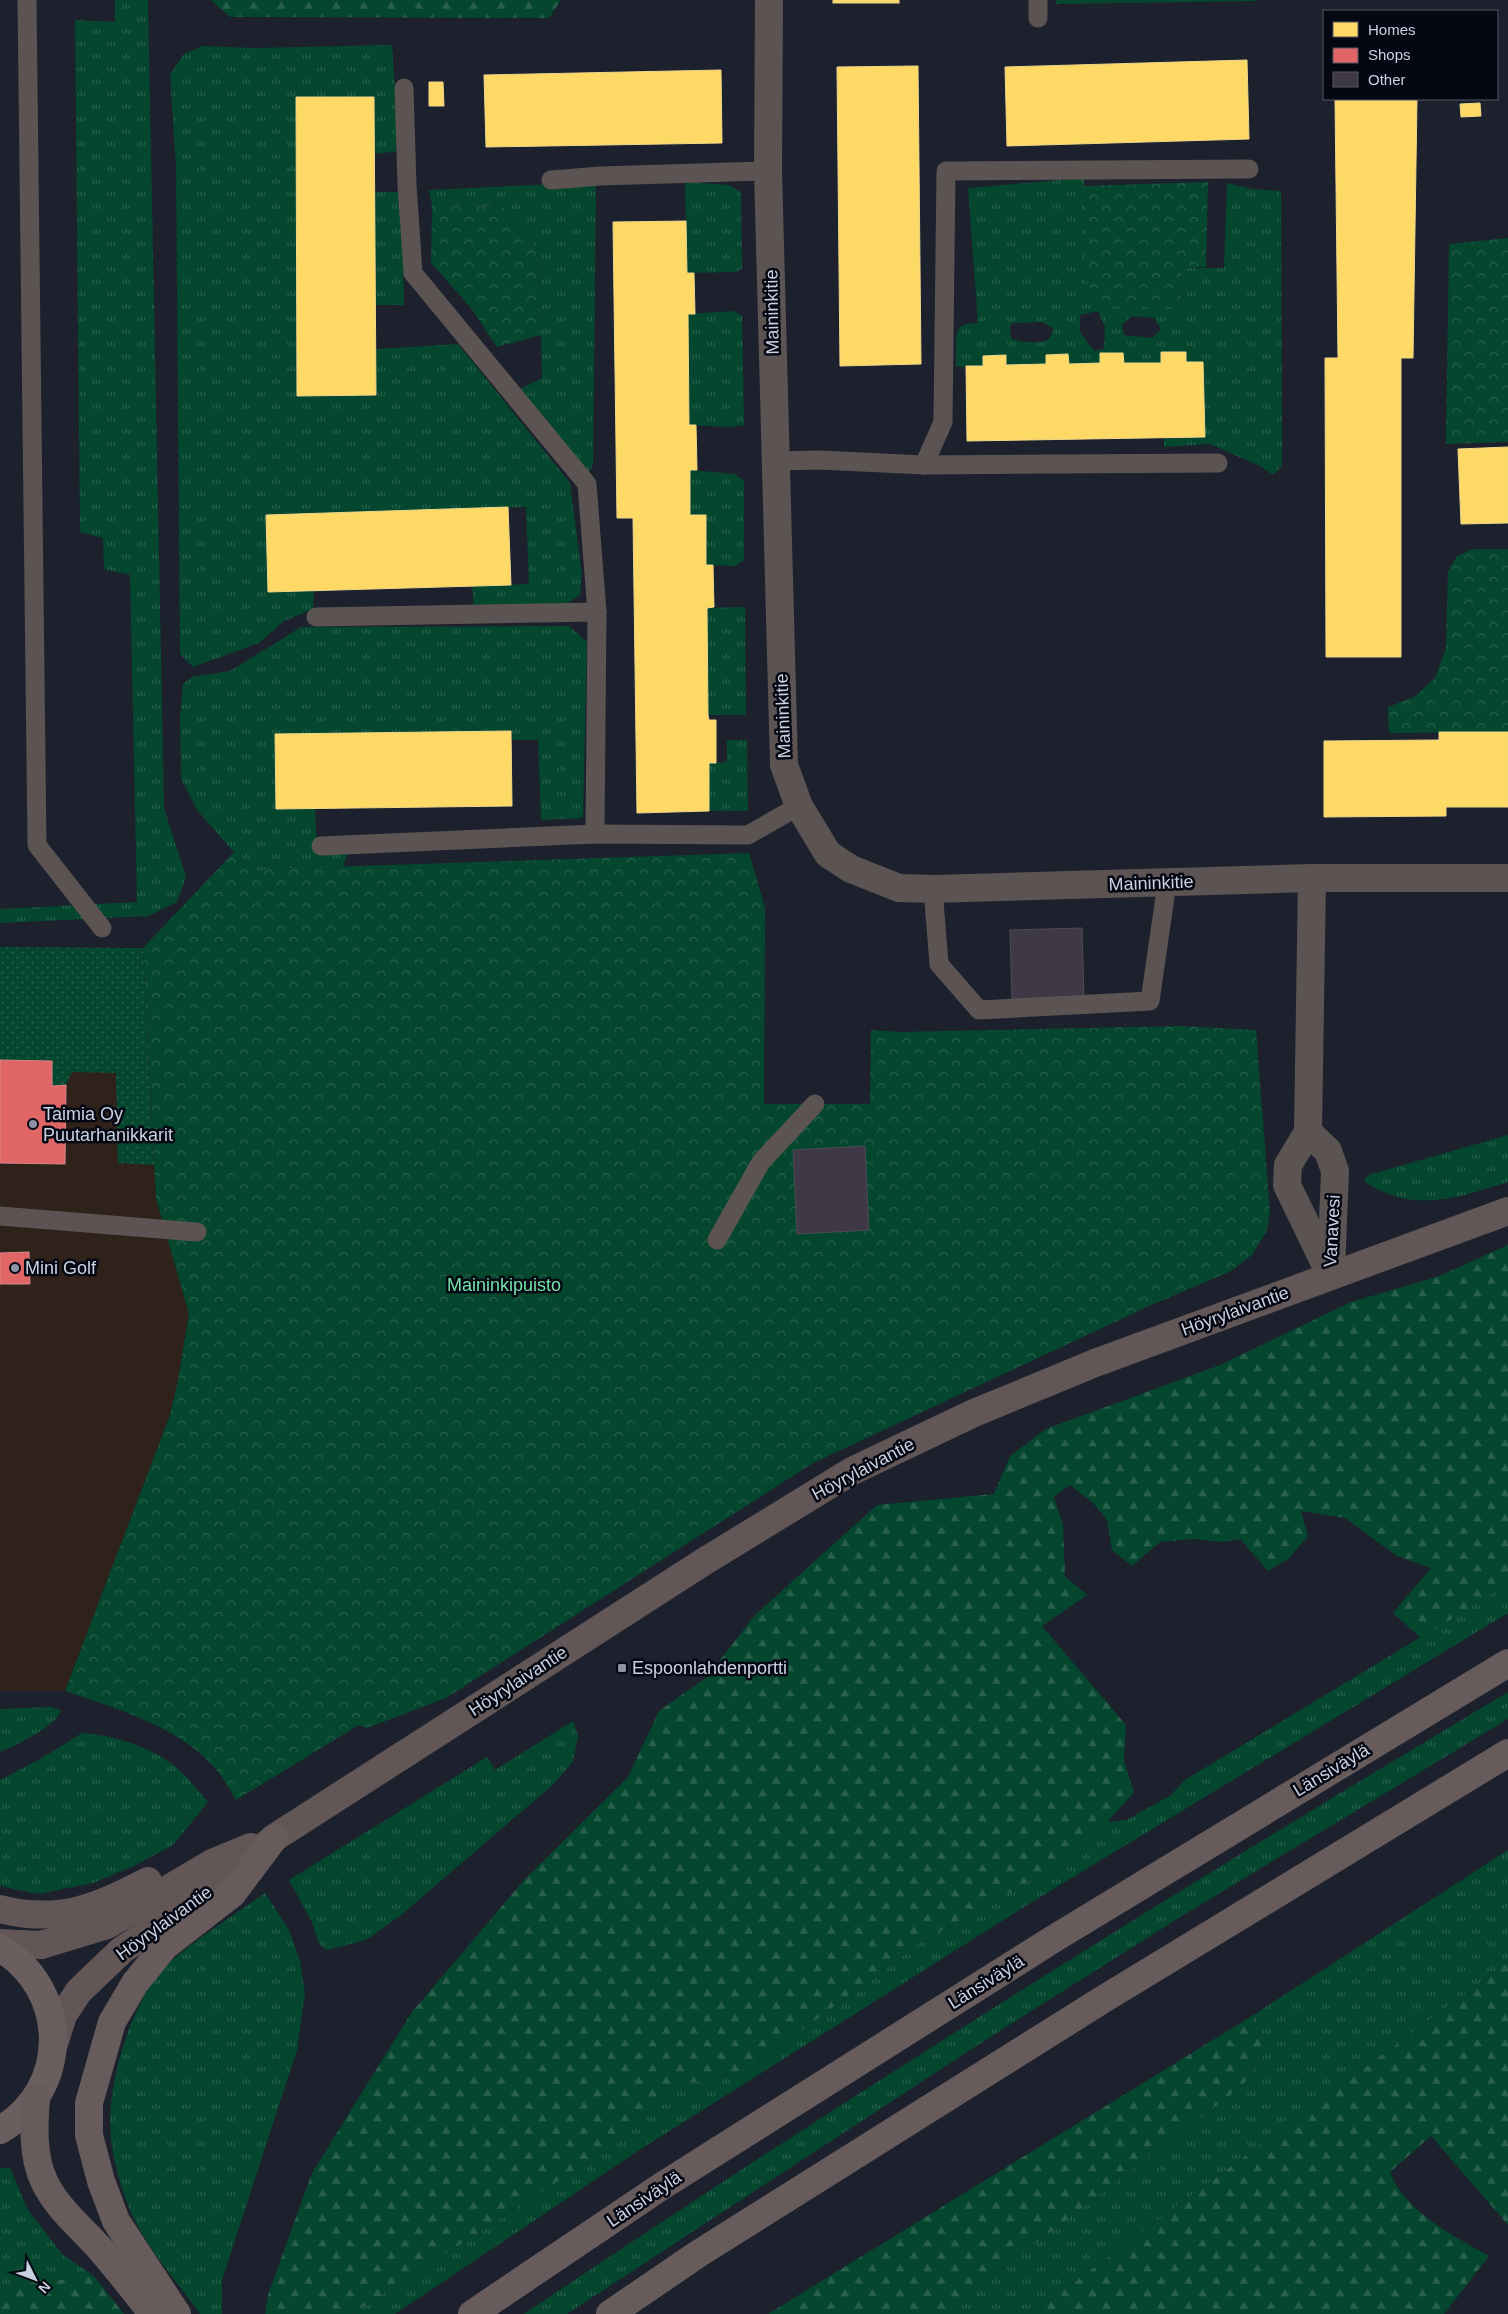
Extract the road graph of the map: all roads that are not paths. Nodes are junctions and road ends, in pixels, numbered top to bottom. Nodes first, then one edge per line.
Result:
1 (27, 0) edge
2 (769, 0) edge
3 (404, 88) dead end
4 (1249, 170) dead end
5 (768, 172) junction
6 (551, 180) dead end
7 (775, 462) junction
8 (1218, 462) dead end
9 (924, 465) junction
10 (598, 612) junction
11 (316, 617) dead end
12 (799, 806) junction
13 (595, 834) junction
14 (321, 846) dead end
15 (1312, 878) junction
16 (1508, 878) edge
17 (1167, 883) junction
18 (933, 889) junction
19 (102, 928) dead end
20 (815, 1104) dead end
21 (1308, 1132) junction
22 (1508, 1211) edge
23 (0, 1216) edge
24 (197, 1232) dead end
25 (717, 1240) dead end
26 (1330, 1276) junction
27 (1508, 1663) edge
28 (1508, 1753) edge
29 (274, 1838) junction
30 (212, 1863) junction
31 (0, 1909) edge
32 (0, 1943) edge
33 (0, 1948) edge
34 (54, 2044) junction
35 (36, 2098) junction
36 (0, 2130) edge
37 (153, 2314) edge
38 (177, 2314) edge
39 (472, 2314) edge
40 (610, 2314) edge

1 - 19 lane
2 - 5 street, Maininkitie
3 - 10 lane
4 - 9 lane
5 - 6 lane
5 - 7 street, Maininkitie
7 - 9 lane
7 - 12 street, Maininkitie
8 - 9 lane
10 - 11 lane
10 - 13 lane
12 - 13 lane
12 - 18 street, Maininkitie
13 - 14 lane
15 - 16 street, Maininkitie
15 - 17 street, Maininkitie
15 - 21 street
17 - 18 street, Maininkitie
17 - 18 lane
20 - 25 lane
21 - 26 street, Vanavesi
21 - 26 street, Vanavesi
22 - 26 main road, Höyrylaivantie
23 - 24 lane
26 - 29 main road, Höyrylaivantie
27 - 39 highway, Länsiväylä
28 - 40 highway
29 - 30 main road, Höyrylaivantie
29 - 34 main road, Höyrylaivantie
29 - 38 highway
30 - 31 main road
30 - 32 main road, Höyrylaivantie
33 - 34 main road
34 - 35 main road
35 - 36 main road
35 - 37 highway

